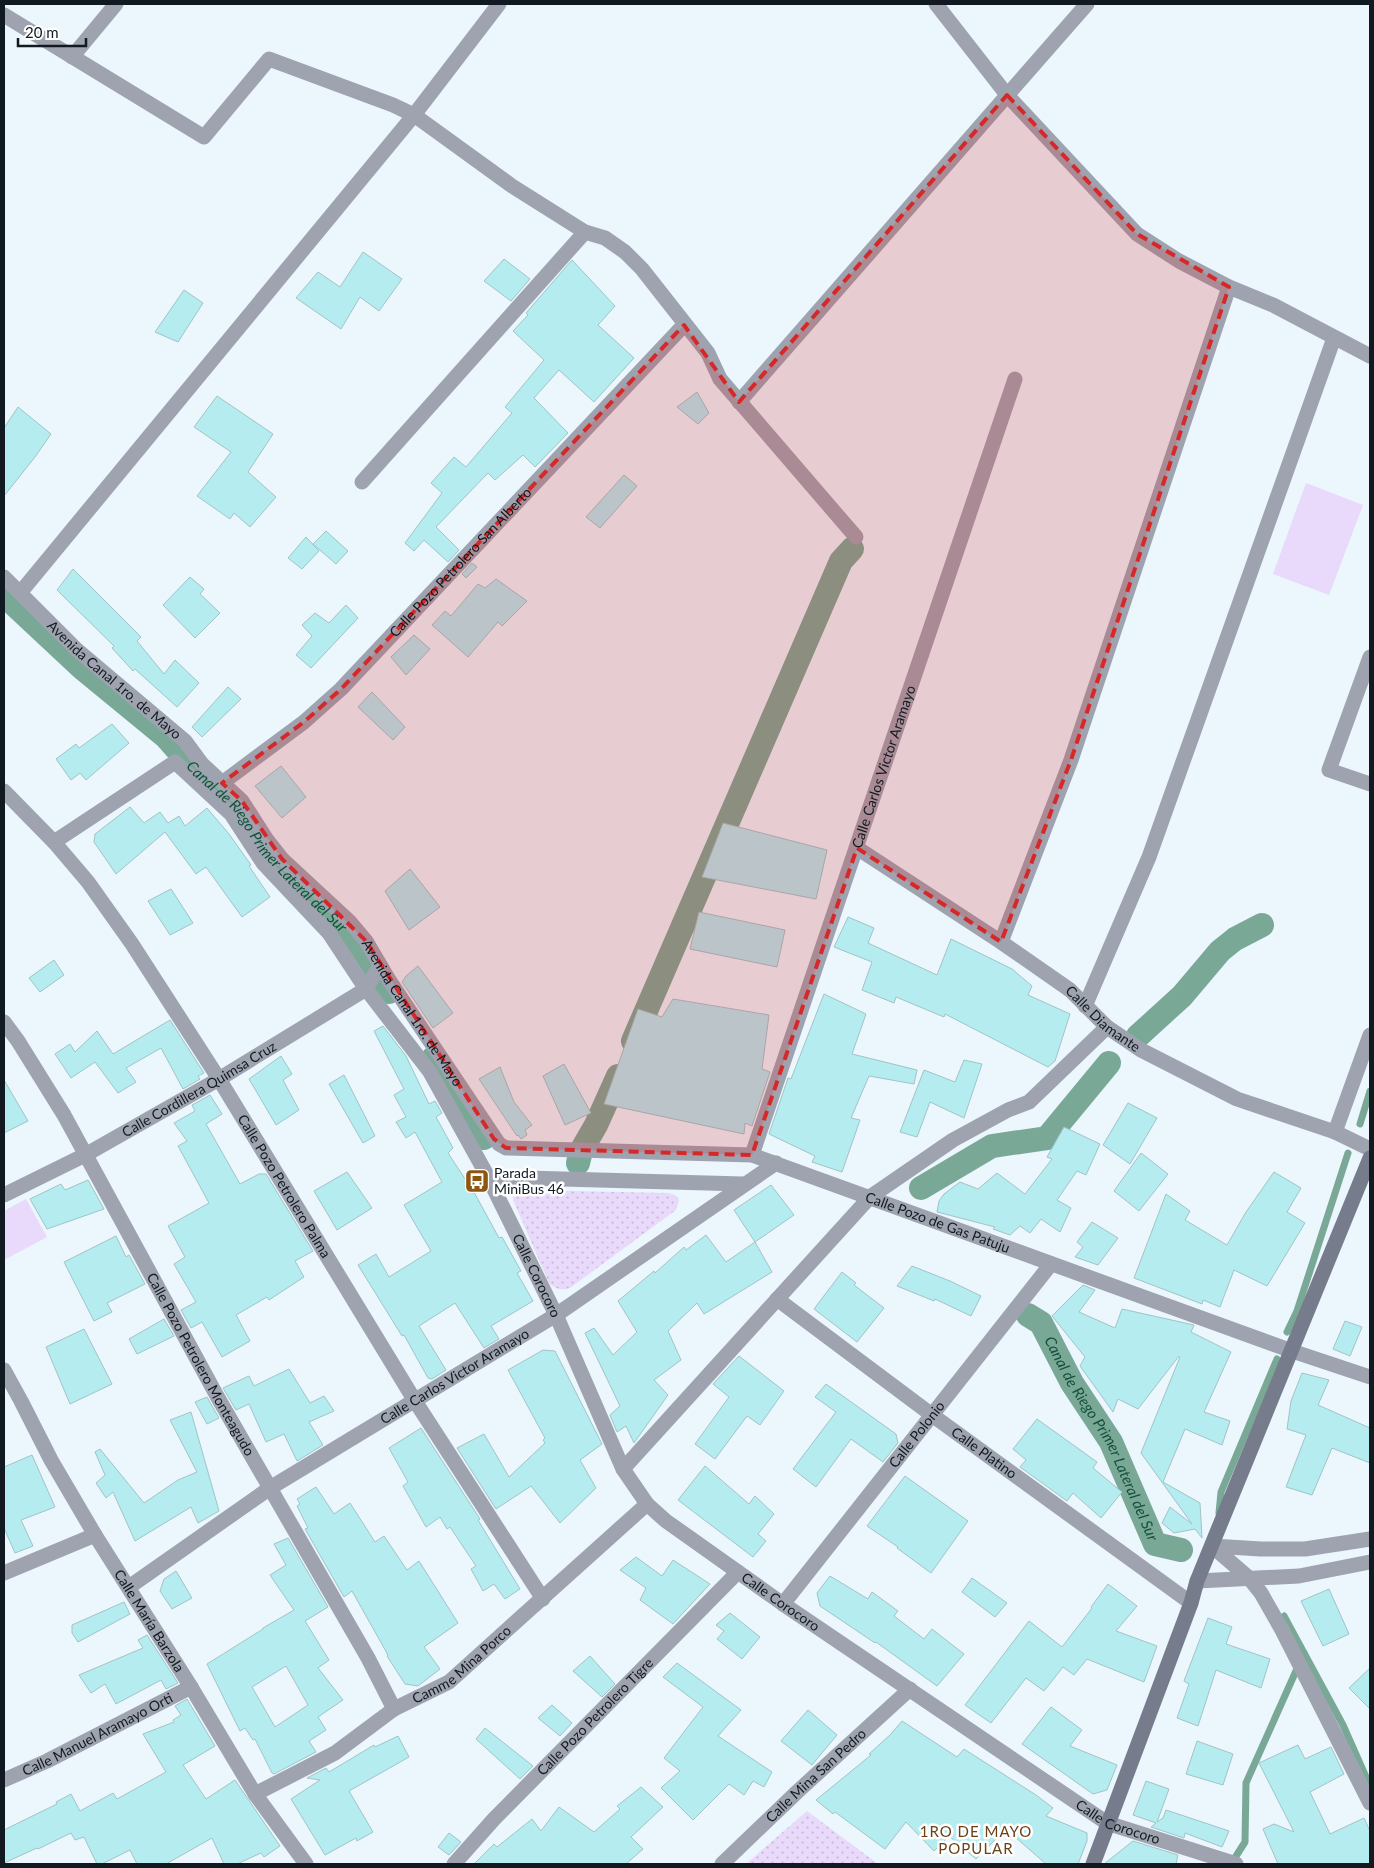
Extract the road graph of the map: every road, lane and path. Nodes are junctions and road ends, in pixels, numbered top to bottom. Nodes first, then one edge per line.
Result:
1 (8, 4) edge
2 (116, 4) edge
3 (499, 4) edge
4 (936, 4) edge
5 (1087, 4) edge
6 (4, 15) edge
7 (72, 57) junction
8 (1007, 95) junction
9 (414, 116) junction
10 (585, 232) junction
11 (1229, 286) junction
12 (684, 325) junction
13 (1334, 338) junction
14 (1370, 356) edge
15 (1015, 379) dead end
16 (739, 402) junction
17 (362, 482) dead end
18 (856, 537) dead end
19 (4, 578) edge
20 (20, 593) junction
21 (1370, 657) edge
22 (222, 783) junction
23 (1370, 784) edge
24 (4, 791) edge
25 (54, 842) junction
26 (856, 848) junction
27 (1002, 942) junction
28 (380, 965) junction
29 (366, 989) junction
30 (1085, 1006) junction
31 (4, 1022) edge
32 (1107, 1027) junction
33 (1370, 1035) edge
34 (219, 1079) junction
35 (1335, 1132) junction
36 (494, 1139) joint
37 (1370, 1149) edge
38 (86, 1155) junction
39 (752, 1155) junction
40 (1370, 1158) edge
41 (776, 1163) junction
42 (488, 1177) junction
43 (743, 1184) junction
44 (4, 1196) edge
45 (870, 1197) junction
46 (1051, 1264) junction
47 (777, 1300) junction
48 (556, 1315) junction
49 (1292, 1351) junction
50 (4, 1370) edge
51 (1370, 1377) edge
52 (415, 1401) junction
53 (932, 1415) junction
54 (623, 1469) junction
55 (270, 1488) junction
56 (647, 1504) junction
57 (95, 1535) junction
58 (1370, 1539) edge
59 (1212, 1546) junction
60 (1370, 1562) edge
61 (738, 1572) junction
62 (4, 1573) edge
63 (1249, 1578) junction
64 (1197, 1581) junction
65 (129, 1587) junction
66 (543, 1599) junction
67 (1191, 1603) junction
68 (783, 1604) junction
69 (191, 1687) junction
70 (910, 1689) junction
71 (394, 1709) junction
72 (4, 1780) edge
73 (255, 1794) junction
74 (1370, 1803) edge
75 (1107, 1823) junction
76 (1215, 1861) edge
77 (302, 1864) edge
78 (454, 1864) edge
79 (722, 1864) edge
80 (1093, 1864) edge
81 (1236, 1864) edge

1 - 6 street
2 - 7 street
3 - 9 street
4 - 8 street
5 - 8 street
6 - 7 street
7 - 9 street
8 - 11 street
8 - 16 street
9 - 10 street
9 - 20 street
10 - 12 street
10 - 17 street
11 - 13 street
11 - 27 street
12 - 16 street
12 - 22 street, Calle Pozo Petrolero San Alberto
13 - 14 street
13 - 30 street
15 - 26 street, Calle Carlos Victor Aramayo
16 - 18 street
19 - 20 street, Avenida Canal 1ro. de Mayo
20 - 22 street, Avenida Canal 1ro. de Mayo
21 - 23 street
22 - 28 street, Avenida Canal 1ro. de Mayo
24 - 25 street, Calle Pozo Petrolero Palma
25 - 29 street, Calle Corocoro
25 - 34 street, Calle Pozo Petrolero Palma
26 - 27 street, Calle Diamante
26 - 39 street, Calle Carlos Victor Aramayo
27 - 30 street, Calle Diamante
28 - 29 street, Calle Cordillera Quimsa Cruz
28 - 36 street, Avenida Canal 1ro. de Mayo
29 - 34 street, Calle Cordillera Quimsa Cruz
29 - 42 street, Calle Corocoro
30 - 32 street, Calle Diamante
31 - 38 street, Calle Pozo Petrolero Monteagudo
32 - 35 street, Calle Diamante
32 - 45 street
33 - 35 street
34 - 38 street, Calle Cordillera Quimsa Cruz
34 - 52 street, Calle Pozo Petrolero Palma
35 - 37 street, Calle Diamante
36 - 39 street, Calle Pozo de Gas Patuju
38 - 44 street, Calle Cordillera Quimsa Cruz
38 - 55 street, Calle Pozo Petrolero Monteagudo
39 - 41 street, Calle Pozo de Gas Patuju
40 - 49 street
41 - 43 street, Calle Carlos Victor Aramayo
41 - 45 street, Calle Pozo de Gas Patuju
42 - 43 street
42 - 48 street, Calle Corocoro
43 - 48 street, Calle Carlos Victor Aramayo
45 - 46 street, Calle Pozo de Gas Patuju
45 - 47 street
46 - 49 street, Calle Pozo de Gas Patuju
46 - 53 street, Calle Polonio
47 - 53 street, Calle Platino
47 - 54 street
48 - 52 street, Calle Carlos Victor Aramayo
48 - 54 street, Calle Corocoro
49 - 51 street, Calle Pozo de Gas Patuju
49 - 59 street
50 - 57 street, Calle María Barzola
52 - 55 street, Calle Carlos Victor Aramayo
52 - 66 street, Calle Pozo Petrolero Palma
53 - 67 street, Calle Platino
53 - 68 street, Calle Polonio
54 - 56 street, Calle Corocoro
55 - 65 street, Calle Carlos Victor Aramayo
55 - 71 street, Calle Pozo Petrolero Monteagudo
56 - 61 street, Calle Corocoro
56 - 66 street, Camme Mina Porco
57 - 62 street
57 - 65 street, Calle María Barzola
58 - 59 street
59 - 63 street
59 - 64 street
60 - 63 street
61 - 68 street, Calle Corocoro
61 - 78 street, Calle Pozo Petrolero Tigre
63 - 64 street
63 - 74 street
64 - 67 street
65 - 69 street, Calle María Barzola
66 - 71 street, Camme Mina Porco
67 - 75 street
68 - 70 street, Calle Corocoro
69 - 72 street, Calle Manuel Aramayo Orti
69 - 73 street, Calle María Barzola
70 - 75 street, Calle Corocoro
70 - 79 street, Calle Mina San Pedro
71 - 73 street, Camme Mina Porco
73 - 77 street, Calle María Barzola
75 - 76 street, Calle Corocoro
75 - 80 street
76 - 81 street, Calle Corocoro

